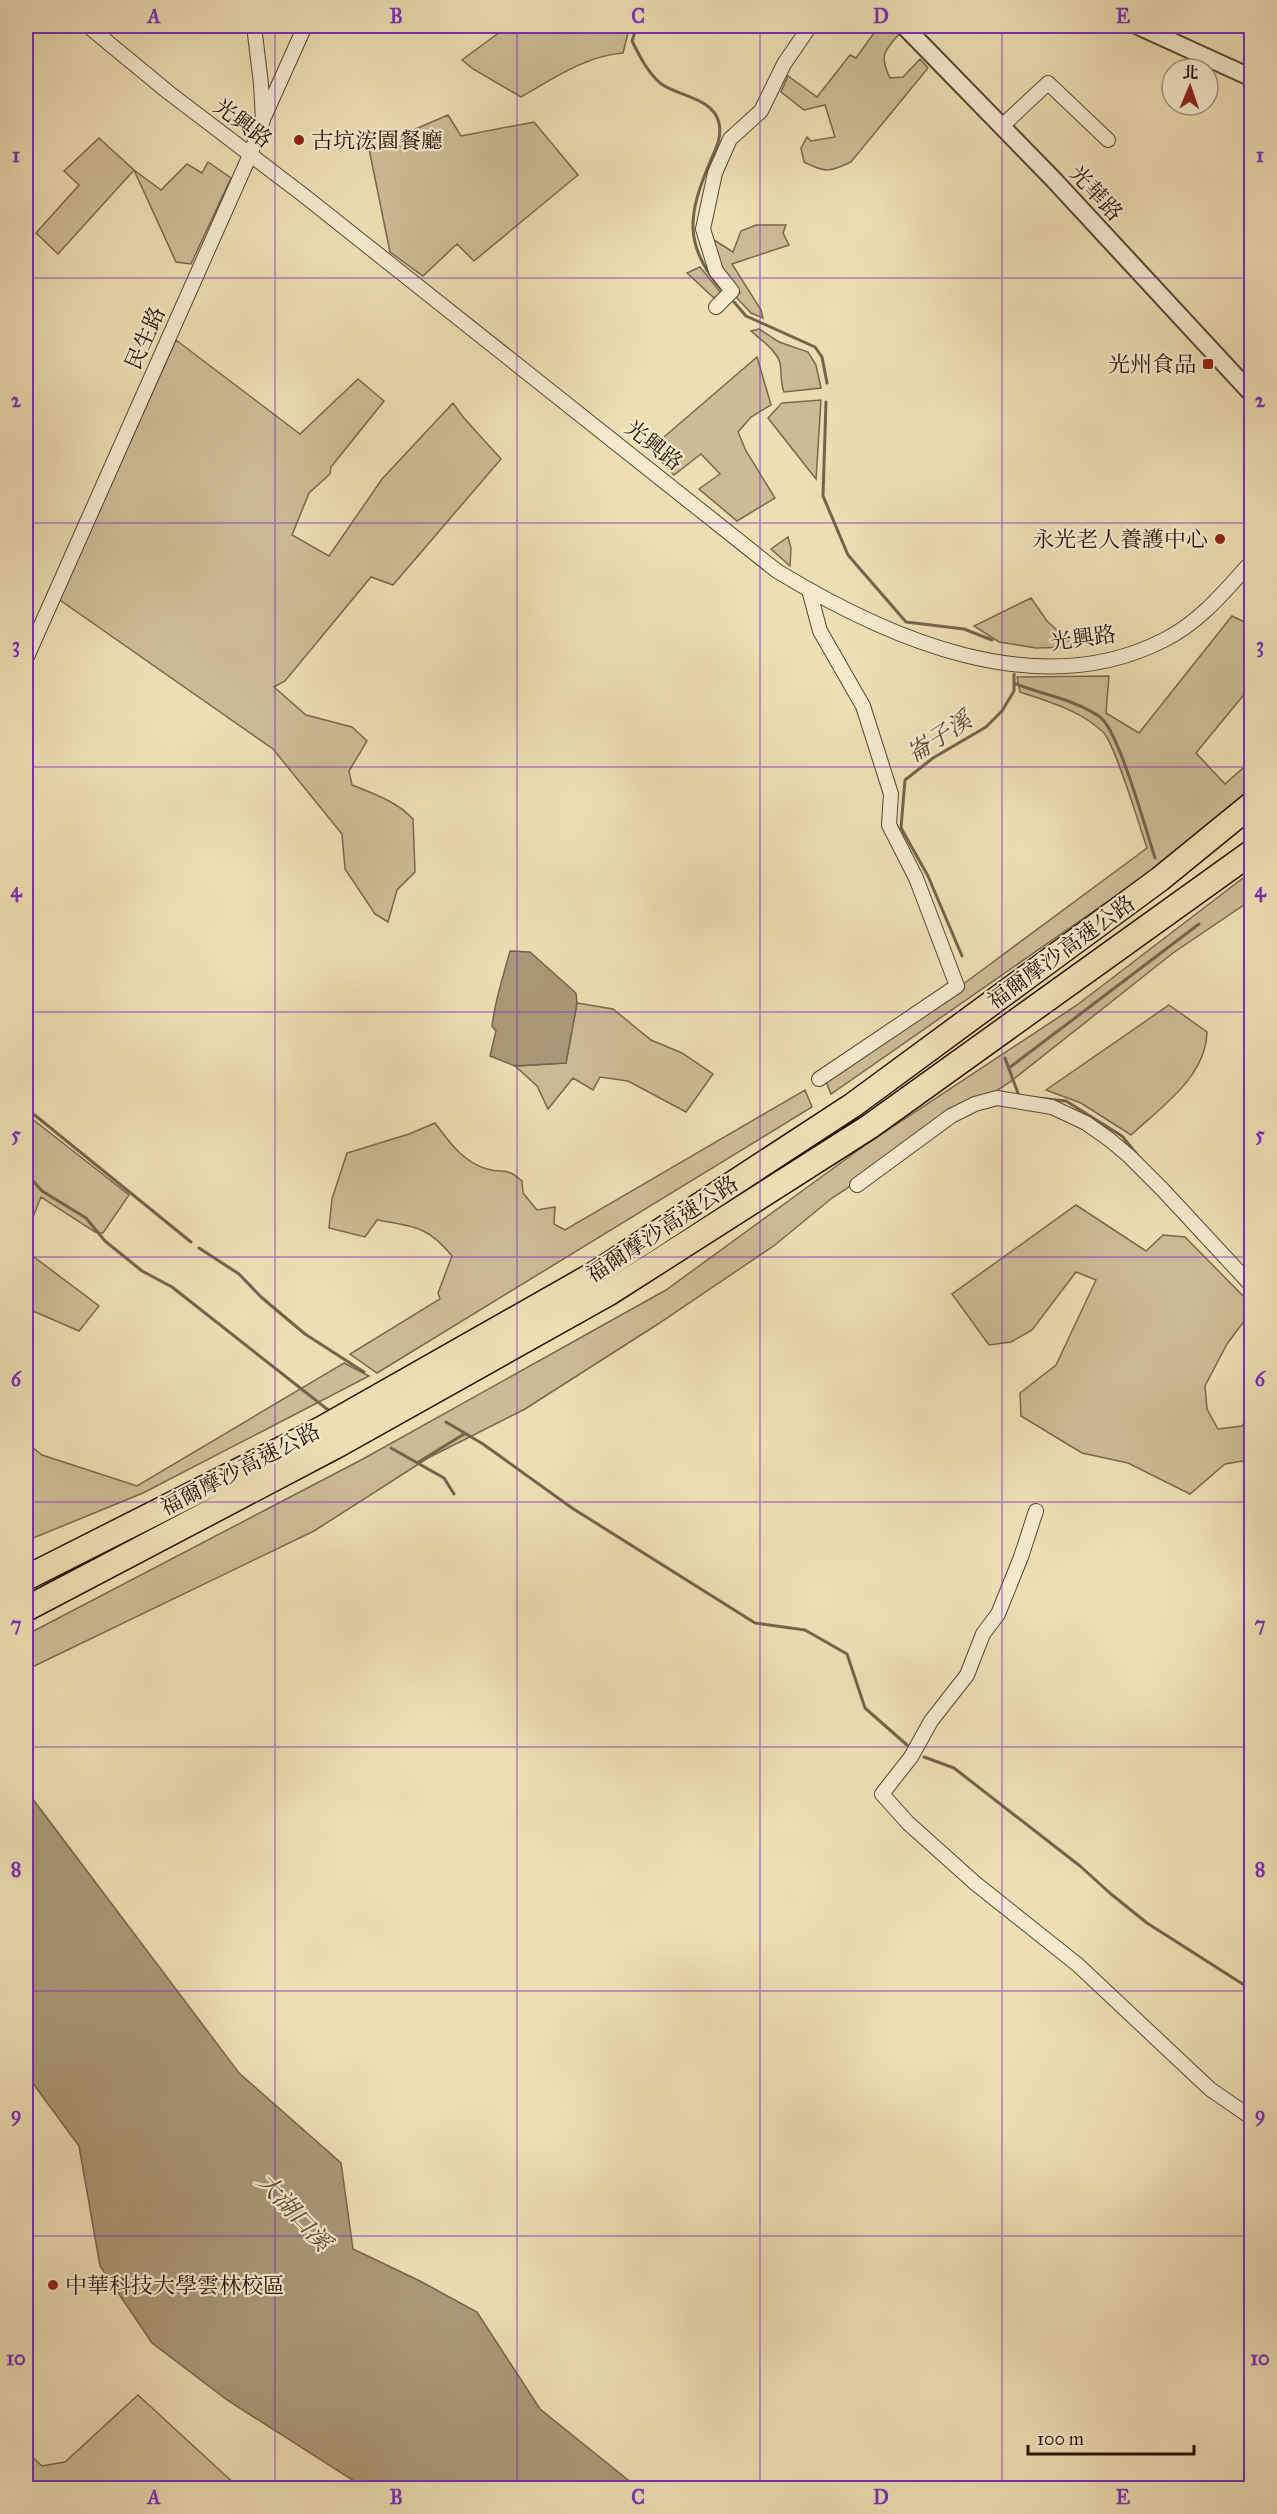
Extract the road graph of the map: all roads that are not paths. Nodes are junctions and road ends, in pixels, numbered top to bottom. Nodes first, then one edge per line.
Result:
1 (88, 26) edge
2 (254, 26) edge
3 (305, 26) edge
4 (810, 26) edge
5 (904, 26) edge
6 (1138, 26) edge
7 (1251, 78) edge
8 (263, 120) junction
9 (1002, 126) junction
10 (1108, 140) dead end
11 (250, 155) junction
12 (716, 307) dead end
13 (1251, 394) edge
14 (1251, 561) edge
15 (809, 590) junction
16 (26, 660) edge
17 (1251, 804) edge
18 (1251, 852) edge
19 (819, 1078) dead end
20 (857, 1185) dead end
21 (1251, 1286) edge
22 (1036, 1511) dead end
23 (26, 1578) edge
24 (26, 1609) edge
25 (1251, 2118) edge

1 - 11 street, 光興路
2 - 8 street, 民生路
3 - 8 street
4 - 12 street
5 - 9 street, 光華路
6 - 7 street
8 - 11 street, 民生路
9 - 10 street
9 - 13 street, 光華路
11 - 15 street, 光興路
11 - 16 street, 民生路
14 - 15 street, 光興路
15 - 19 street
17 - 23 highway, 福爾摩沙高速公路
18 - 24 highway, 福爾摩沙高速公路
20 - 21 street
22 - 25 street

